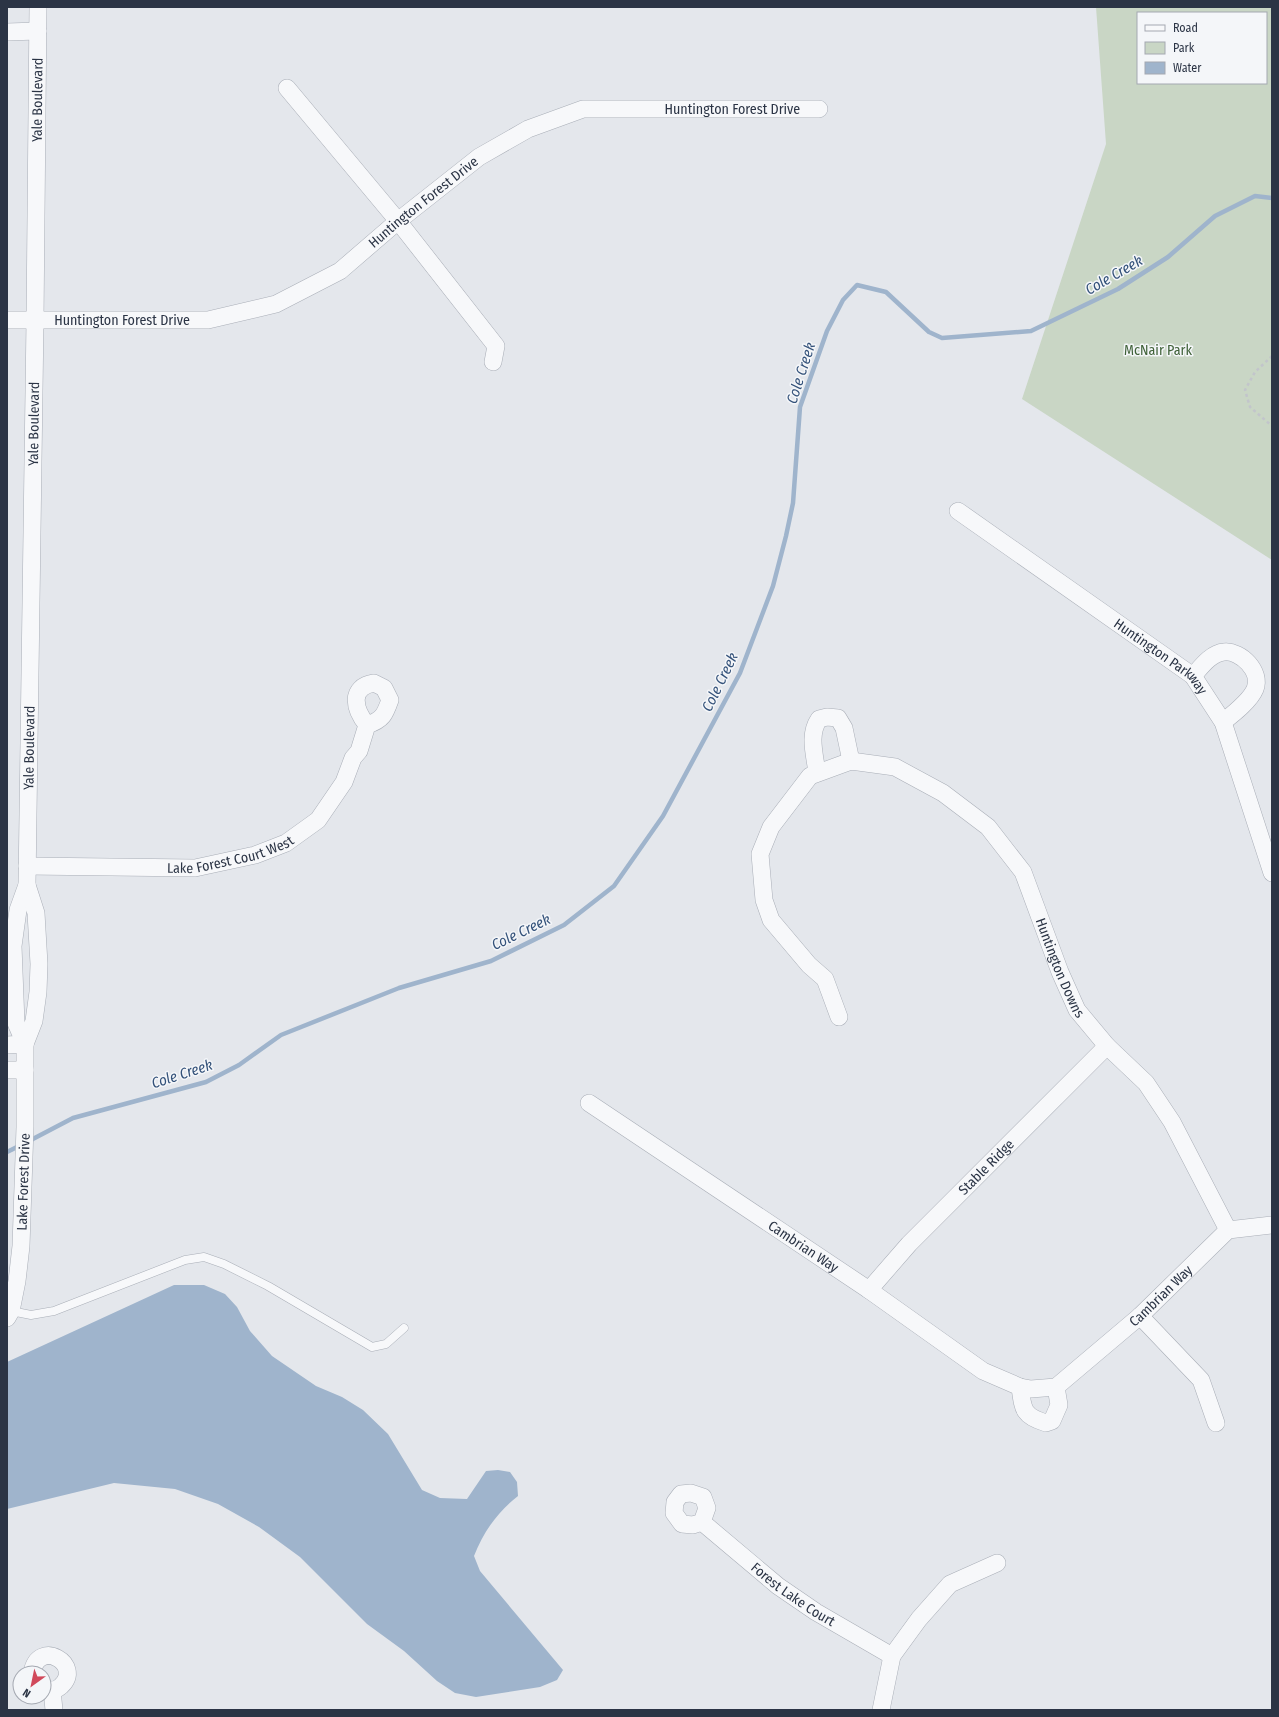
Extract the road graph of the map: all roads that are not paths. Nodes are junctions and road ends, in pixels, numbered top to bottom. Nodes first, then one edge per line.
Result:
1 (38, 7) edge
2 (38, 31) junction
3 (7, 32) edge
4 (287, 88) dead end
5 (819, 108) dead end
6 (398, 221) junction
7 (7, 320) edge
8 (36, 321) junction
9 (493, 362) dead end
10 (958, 511) dead end
11 (1193, 676) junction
12 (1223, 722) junction
13 (367, 725) dead end
14 (851, 761) junction
15 (817, 773) junction
16 (26, 840) joint
17 (27, 866) junction
18 (1272, 873) edge
19 (27, 885) junction
20 (839, 1017) dead end
21 (25, 1044) junction
22 (7, 1045) edge
23 (1107, 1046) junction
24 (7, 1070) edge
25 (25, 1070) junction
26 (589, 1102) dead end
27 (1272, 1225) edge
28 (1228, 1230) junction
29 (869, 1290) junction
30 (9, 1314) edge
31 (1140, 1316) junction
32 (404, 1328) dead end
33 (1020, 1387) junction
34 (1056, 1387) junction
35 (1216, 1423) dead end
36 (702, 1522) dead end
37 (997, 1563) dead end
38 (892, 1656) junction
39 (35, 1665) edge
40 (52, 1689) edge
41 (881, 1710) edge

1 - 2 street, Yale Boulevard
2 - 3 street
2 - 8 street, Yale Boulevard
4 - 6 street
5 - 6 street, Huntington Forest Drive
6 - 8 street, Huntington Forest Drive
6 - 9 street
7 - 8 street, Huntington Forest Drive
8 - 16 street, Yale Boulevard
10 - 11 street, Huntington Parkway
11 - 12 street, Huntington Parkway
11 - 12 street
12 - 18 street, Huntington Parkway
13 - 17 street, Lake Forest Court West
14 - 15 street, Huntington Downs
14 - 15 street
14 - 23 street, Huntington Downs
15 - 20 street, Huntington Downs
16 - 17 street, Lake Forest Drive
17 - 19 street, Lake Forest Drive
19 - 21 street, Lake Forest Drive
19 - 21 street, Lake Forest Drive
21 - 22 street
21 - 25 street, Lake Forest Drive
23 - 28 street, Huntington Downs
23 - 29 street, Stable Ridge
24 - 25 street
25 - 30 street, Lake Forest Drive
26 - 29 street, Cambrian Way
27 - 28 street
28 - 31 street, Cambrian Way
29 - 33 street, Cambrian Way
30 - 32 lane
31 - 34 street, Cambrian Way
31 - 35 street
33 - 34 street, Cambrian Way
33 - 34 street
36 - 38 street, Forest Lake Court
37 - 38 street
38 - 41 street
39 - 40 street

